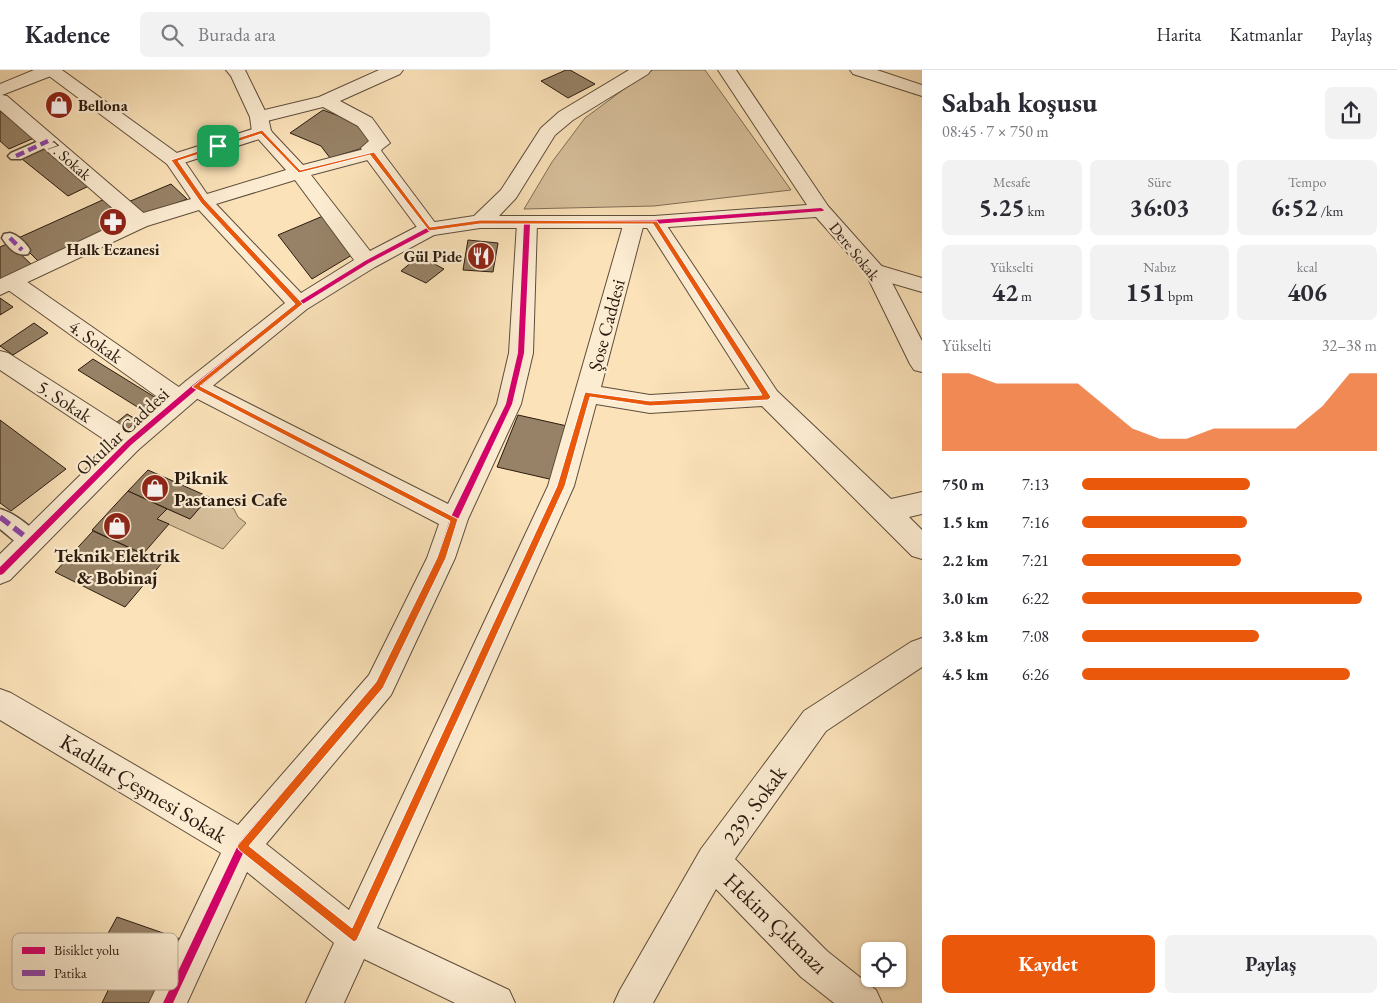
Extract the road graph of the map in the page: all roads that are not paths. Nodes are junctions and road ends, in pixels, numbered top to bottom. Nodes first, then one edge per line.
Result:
1 (50, 70) edge
2 (235, 70) edge
3 (394, 70) edge
4 (642, 70) edge
5 (727, 70) edge
6 (859, 70) edge
7 (360, 77) edge
8 (0, 90) edge
9 (922, 91) edge
10 (0, 100) edge
11 (325, 101) junction
12 (261, 124) junction
13 (48, 141) junction
14 (372, 153) junction
15 (16, 156) dead end
16 (174, 160) junction
17 (299, 172) junction
18 (203, 202) junction
19 (820, 210) junction
20 (140, 221) junction
21 (480, 222) junction
22 (644, 222) junction
23 (527, 223) junction
24 (429, 229) junction
25 (10, 238) dead end
26 (22, 250) dead end
27 (367, 262) junction
28 (875, 271) junction
29 (6, 285) edge
30 (922, 285) edge
31 (299, 304) junction
32 (0, 359) edge
33 (922, 364) edge
34 (187, 393) junction
35 (588, 394) junction
36 (768, 397) junction
37 (130, 442) junction
38 (922, 503) edge
39 (886, 511) junction
40 (0, 517) edge
41 (454, 519) junction
42 (31, 541) junction
43 (922, 548) edge
44 (0, 572) edge
45 (922, 651) edge
46 (0, 703) edge
47 (242, 846) junction
48 (713, 861) junction
49 (354, 936) junction
50 (178, 982) edge
51 (174, 990) edge
52 (168, 1003) edge
53 (325, 1003) edge
54 (496, 1003) edge
55 (633, 1003) edge
56 (863, 1003) edge

1 - 8 street
1 - 16 street
2 - 12 street
3 - 7 street
4 - 21 street
5 - 19 street, Dere Sokak
6 - 9 street
7 - 11 street
10 - 13 street, 7. Sokak
11 - 12 street
11 - 14 street
12 - 16 street
12 - 17 street
13 - 15 street
13 - 20 street, 7. Sokak
14 - 17 street
14 - 24 street
16 - 18 street
17 - 18 street
17 - 27 street
18 - 20 street
18 - 31 street
19 - 22 street
19 - 28 street, Dere Sokak
20 - 29 street
21 - 23 street
21 - 24 street
22 - 23 street
22 - 35 street, Şose Caddesi
22 - 36 street
23 - 41 street
24 - 27 street, Okullar Caddesi
25 - 26 street
27 - 31 street, Okullar Caddesi
28 - 30 street
28 - 33 street, Dere Sokak
29 - 34 street, 4. Sokak
31 - 34 street, Okullar Caddesi
32 - 37 street, 5. Sokak
34 - 37 street, Okullar Caddesi
34 - 41 street, 4. Sokak
35 - 36 street
35 - 49 street, Şose Caddesi
36 - 39 street
37 - 42 street, Okullar Caddesi
38 - 39 street
39 - 43 street
40 - 42 street
41 - 47 street
42 - 44 street, Okullar Caddesi
45 - 48 street, 239. Sokak
46 - 47 street, Kadılar Çeşmesi Sokak
47 - 49 street, Kadılar Çeşmesi Sokak
47 - 50 street
48 - 55 street, 239. Sokak
48 - 56 street, Hekim Çıkmazı
49 - 53 street, Şose Caddesi
49 - 54 street, Kadılar Çeşmesi Sokak
51 - 52 street

